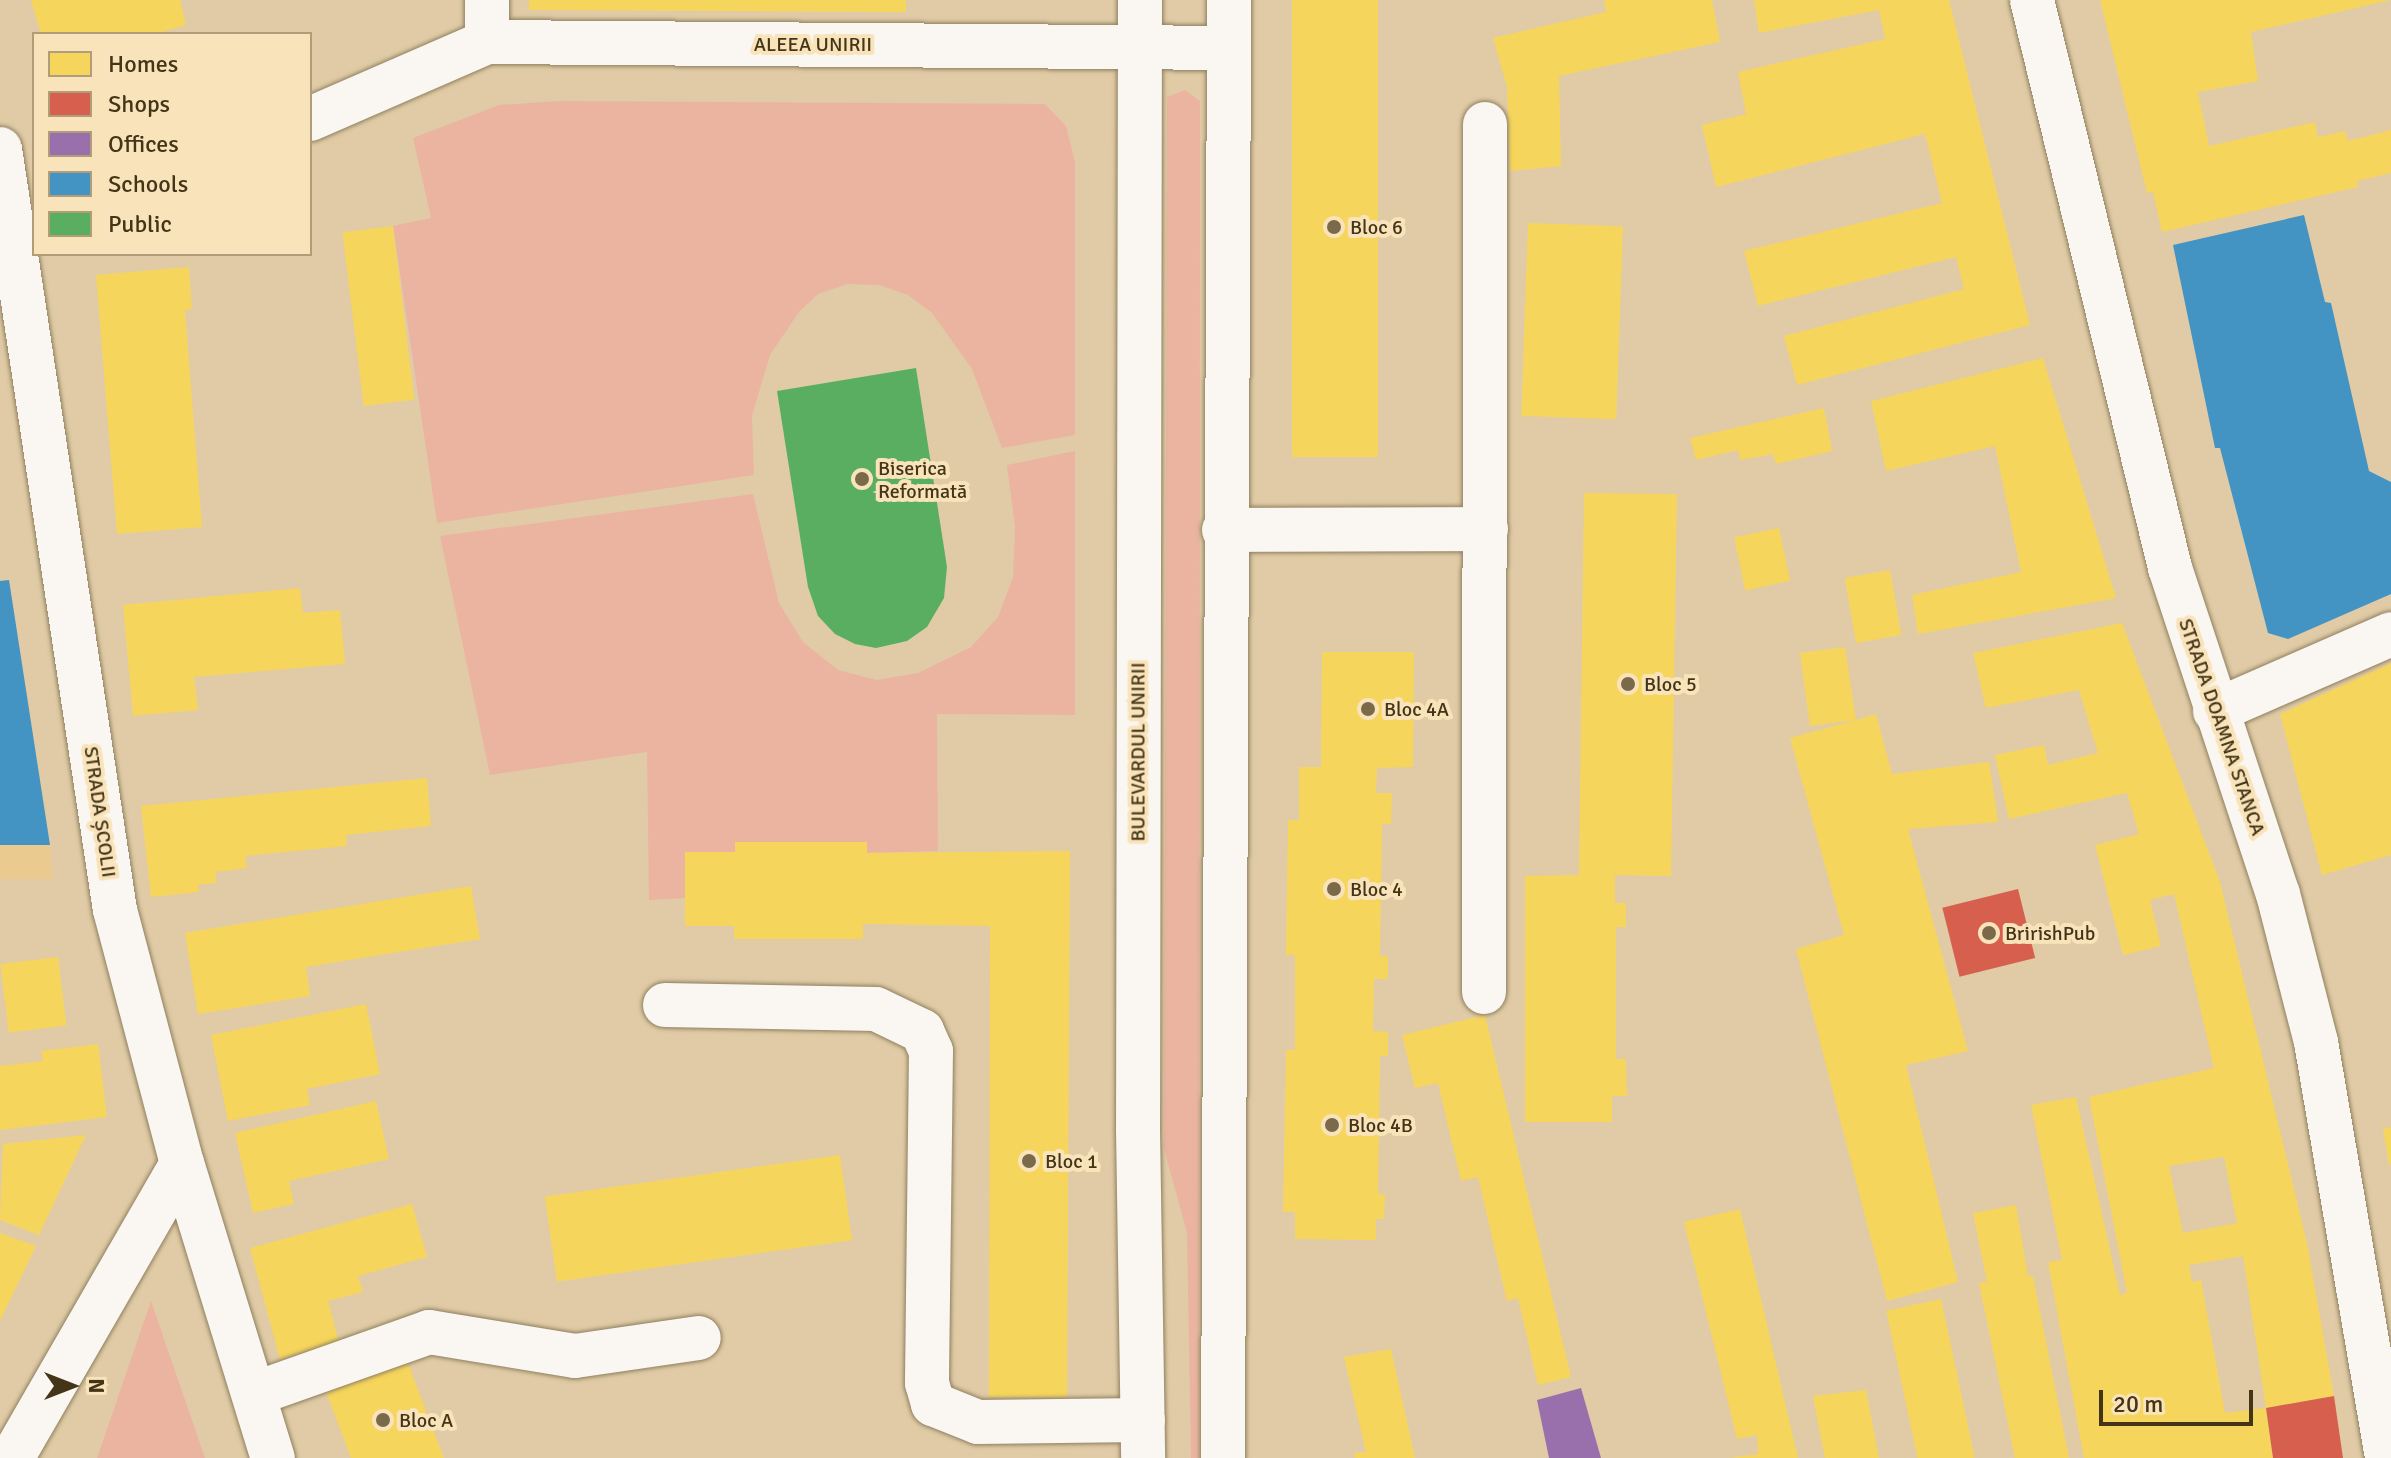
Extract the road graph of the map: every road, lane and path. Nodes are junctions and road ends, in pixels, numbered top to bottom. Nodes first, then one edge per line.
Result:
1 (1140, 0) edge
2 (1229, 0) edge
3 (2032, 0) edge
4 (487, 21) edge
5 (1139, 46) junction
6 (1229, 48) junction
7 (312, 118) edge
8 (1485, 124) dead end
9 (0, 149) edge
10 (25, 238) edge
11 (1486, 529) junction
12 (1224, 530) junction
13 (2391, 634) edge
14 (2215, 711) junction
15 (1484, 992) dead end
16 (665, 1005) dead end
17 (182, 1163) junction
18 (699, 1338) dead end
19 (254, 1394) junction
20 (1143, 1439) edge
21 (12, 1458) edge
22 (273, 1458) edge
23 (1223, 1458) edge
24 (2387, 1458) edge

1 - 5 street, BULEVARDUL UNIRII
2 - 6 street
3 - 14 street, STRADA DOAMNA STANCA
4 - 5 street, ALEEA UNIRII
4 - 7 street, ALEEA UNIRII
5 - 6 street
5 - 20 street, BULEVARDUL UNIRII
6 - 12 street
8 - 11 street
9 - 10 street, STRADA ȘCOLII
10 - 17 street, STRADA ȘCOLII
11 - 12 street
11 - 15 street
12 - 23 street
13 - 14 street
14 - 24 street, STRADA DOAMNA STANCA
16 - 20 street
17 - 19 street, STRADA ȘCOLII
17 - 21 street
18 - 19 street
19 - 22 street, STRADA ȘCOLII

